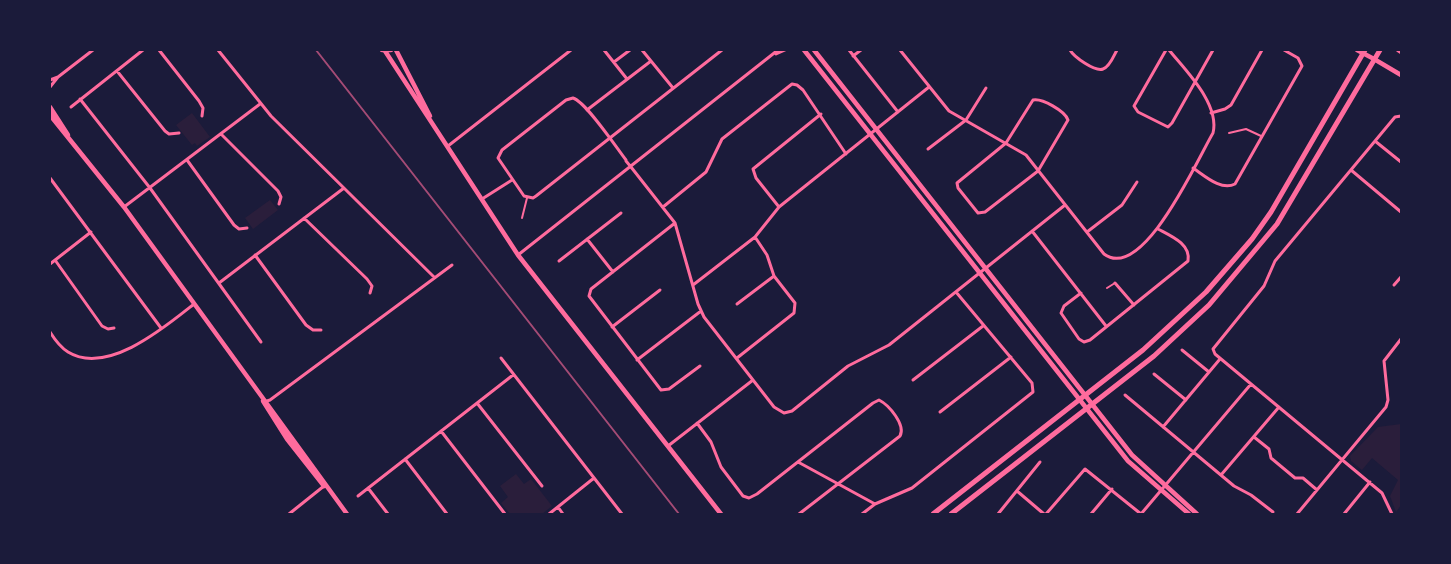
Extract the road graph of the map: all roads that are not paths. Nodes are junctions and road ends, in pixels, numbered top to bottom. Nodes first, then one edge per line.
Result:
1 (93, 50) edge
2 (143, 50) edge
3 (159, 50) edge
4 (218, 50) edge
5 (391, 50) edge
6 (396, 50) edge
7 (571, 50) edge
8 (604, 50) edge
9 (630, 50) edge
10 (642, 50) edge
11 (722, 50) edge
12 (778, 50) edge
13 (786, 50) edge
14 (804, 50) edge
15 (814, 50) edge
16 (849, 50) edge
17 (861, 50) edge
18 (900, 50) edge
19 (1070, 50) edge
20 (1117, 50) edge
21 (1168, 50) edge
22 (1213, 50) edge
23 (1262, 50) edge
24 (1284, 50) edge
25 (1357, 50) edge
26 (1380, 50) edge
27 (383, 51) edge
28 (1364, 52) edge
29 (773, 56) junction
30 (853, 56) junction
31 (1374, 59) junction
32 (651, 61) junction
33 (614, 62) junction
34 (117, 71) junction
35 (1401, 75) edge
36 (58, 78) junction
37 (627, 79) junction
38 (50, 80) edge
39 (1195, 83) junction
40 (50, 87) edge
41 (929, 87) junction
42 (673, 88) junction
43 (986, 88) dead end
44 (80, 99) junction
45 (260, 104) junction
46 (50, 107) edge
47 (71, 107) dead end
48 (588, 110) junction
49 (898, 112) junction
50 (1211, 113) junction
51 (821, 114) junction
52 (50, 116) edge
53 (202, 116) dead end
54 (1399, 116) edge
55 (431, 120) junction
56 (966, 120) junction
57 (876, 129) junction
58 (179, 132) dead end
59 (1228, 133) dead end
60 (221, 134) junction
61 (871, 134) junction
62 (68, 135) junction
63 (1262, 137) junction
64 (609, 139) junction
65 (1375, 141) junction
66 (1006, 143) junction
67 (448, 146) junction
68 (928, 149) dead end
69 (846, 154) junction
70 (187, 160) junction
71 (1401, 162) edge
72 (631, 167) junction
73 (1193, 168) junction
74 (1351, 170) junction
75 (1038, 171) junction
76 (50, 178) edge
77 (512, 180) junction
78 (1137, 182) dead end
79 (150, 188) junction
80 (344, 188) junction
81 (527, 198) junction
82 (482, 200) junction
83 (279, 204) dead end
84 (1065, 205) junction
85 (124, 207) junction
86 (662, 207) junction
87 (779, 207) junction
88 (1401, 212) edge
89 (621, 213) dead end
90 (304, 218) junction
91 (522, 218) dead end
92 (675, 223) junction
93 (247, 228) dead end
94 (1158, 229) junction
95 (1032, 231) junction
96 (92, 232) junction
97 (1086, 232) junction
98 (755, 237) junction
99 (587, 239) junction
100 (255, 255) junction
101 (518, 255) junction
102 (55, 260) junction
103 (559, 261) dead end
104 (50, 264) edge
105 (452, 265) dead end
106 (986, 268) junction
107 (613, 272) junction
108 (979, 274) junction
109 (774, 276) junction
110 (434, 277) junction
111 (1401, 277) edge
112 (219, 283) junction
113 (1115, 283) joint
114 (692, 285) junction
115 (1394, 285) dead end
116 (1107, 288) dead end
117 (660, 290) dead end
118 (956, 292) junction
119 (370, 293) dead end
120 (1081, 293) junction
121 (194, 304) junction
122 (737, 304) dead end
123 (1134, 305) junction
124 (700, 312) junction
125 (983, 326) junction
126 (1106, 326) junction
127 (612, 327) junction
128 (114, 328) dead end
129 (161, 328) junction
130 (320, 330) dead end
131 (50, 332) edge
132 (1401, 339) edge
133 (261, 342) dead end
134 (1182, 350) dead end
135 (1011, 357) junction
136 (501, 358) dead end
137 (737, 358) junction
138 (1220, 359) junction
139 (637, 360) junction
140 (700, 366) dead end
141 (1209, 372) junction
142 (514, 374) junction
143 (1154, 374) dead end
144 (753, 380) junction
145 (914, 380) dead end
146 (1250, 384) junction
147 (1085, 395) junction
148 (1125, 395) dead end
149 (1079, 400) junction
150 (1186, 400) junction
151 (264, 401) junction
152 (477, 403) junction
153 (1092, 405) junction
154 (1279, 407) junction
155 (1086, 410) junction
156 (940, 412) dead end
157 (697, 423) junction
158 (1163, 427) junction
159 (441, 431) junction
160 (1254, 437) junction
161 (668, 446) junction
162 (1193, 452) junction
163 (1342, 459) junction
164 (405, 460) junction
165 (798, 462) junction
166 (1040, 462) dead end
167 (1221, 476) junction
168 (594, 478) junction
169 (1370, 482) junction
170 (838, 484) junction
171 (325, 486) junction
172 (542, 486) dead end
173 (1165, 486) junction
174 (368, 488) junction
175 (1112, 489) junction
176 (1317, 490) junction
177 (1017, 491) junction
178 (1160, 491) junction
179 (358, 496) dead end
180 (875, 504) junction
181 (558, 507) junction
182 (1274, 512) dead end
183 (289, 514) edge
184 (347, 514) edge
185 (388, 514) edge
186 (447, 514) edge
187 (505, 514) edge
188 (549, 514) edge
189 (563, 514) edge
190 (622, 514) edge
191 (721, 514) edge
192 (799, 514) edge
193 (862, 514) edge
194 (934, 514) edge
195 (951, 514) edge
196 (998, 514) edge
197 (1045, 514) edge
198 (1091, 514) edge
199 (1141, 514) edge
200 (1189, 514) edge
201 (1197, 514) edge
202 (1296, 514) edge
203 (1344, 514) edge
204 (1391, 514) edge

1 - 36 street
2 - 34 street
3 - 53 street
4 - 45 street
5 - 27 street
6 - 55 street
7 - 67 street
8 - 33 street
9 - 33 street
10 - 32 street
11 - 42 street
12 - 29 street
13 - 29 street
14 - 61 street
15 - 57 street
16 - 30 street
17 - 30 street
18 - 41 street
19 - 20 street
21 - 39 street
21 - 39 street
22 - 39 street
23 - 50 street
24 - 63 street
25 - 28 street
26 - 31 main road
27 - 55 street
28 - 31 street
28 - 147 main road
29 - 72 street
30 - 49 street
31 - 35 street
31 - 153 main road
32 - 37 street
32 - 42 street
33 - 37 street
34 - 44 street
34 - 58 street
36 - 38 street
36 - 40 street
37 - 48 street
39 - 50 street
41 - 49 street
41 - 56 street
42 - 64 street
43 - 56 street
44 - 47 street
44 - 79 street
45 - 60 street
45 - 80 street
46 - 62 street
48 - 64 street
48 - 77 street
49 - 57 street
50 - 73 street
51 - 69 street
51 - 86 street
51 - 87 street
52 - 62 street
54 - 65 street
55 - 67 street
56 - 66 street
56 - 68 street
57 - 61 street
57 - 106 street
59 - 63 lane
60 - 70 street
60 - 83 street
61 - 69 street
61 - 108 street
62 - 85 street
63 - 73 street
64 - 72 street
64 - 81 street
65 - 71 street
65 - 74 street
66 - 75 street
66 - 75 street
66 - 75 street
67 - 82 street
69 - 87 street
70 - 79 street
70 - 93 street
72 - 86 street
72 - 101 street
73 - 94 street
74 - 88 street
74 - 138 street
75 - 84 street
76 - 96 street
77 - 81 street
77 - 82 street
78 - 97 street
79 - 85 street
79 - 112 street
80 - 90 street
80 - 110 street
81 - 91 lane
82 - 101 street
84 - 95 street
84 - 97 street
85 - 121 street
86 - 92 street
87 - 98 street
89 - 99 street
90 - 100 street
90 - 119 street
92 - 107 street
92 - 114 street
94 - 97 street
94 - 123 street
95 - 106 street
95 - 120 street
96 - 102 street
96 - 129 street
98 - 109 street
98 - 114 street
99 - 103 street
99 - 107 street
100 - 112 street
100 - 130 street
101 - 161 street
102 - 104 street
102 - 128 street
105 - 110 street
106 - 108 street
106 - 147 street
107 - 127 street
108 - 118 street
108 - 149 street
109 - 122 street
109 - 137 street
110 - 151 street
111 - 115 street
112 - 133 street
113 - 116 lane
113 - 123 street
114 - 124 street
117 - 127 street
118 - 125 street
118 - 144 street
120 - 126 street
120 - 126 street
121 - 129 street
121 - 151 street
123 - 126 street
124 - 137 street
124 - 139 street
125 - 135 street
125 - 145 street
127 - 139 street
129 - 131 street
132 - 163 street
134 - 141 street
135 - 156 street
135 - 180 street
136 - 142 street
137 - 144 street
138 - 141 street
138 - 146 street
139 - 140 street
141 - 150 street
142 - 152 street
142 - 168 street
143 - 150 street
144 - 157 street
146 - 154 street
146 - 162 street
147 - 149 main road
147 - 153 street
148 - 158 street
149 - 155 street
149 - 194 main road
150 - 158 street
151 - 171 street
152 - 159 street
152 - 172 street
153 - 155 main road
153 - 173 street
154 - 160 street
154 - 163 street
155 - 178 street
155 - 195 main road
157 - 161 street
157 - 165 street
158 - 162 street
159 - 164 street
159 - 187 street
160 - 167 street
160 - 176 street
161 - 191 street
162 - 167 street
162 - 173 street
163 - 169 street
163 - 176 street
164 - 174 street
164 - 186 street
165 - 170 street
165 - 170 street
166 - 177 street
167 - 182 street
168 - 181 street
168 - 190 street
169 - 203 street
169 - 204 street
170 - 180 street
170 - 192 street
171 - 183 street
171 - 184 street
173 - 178 street
173 - 201 street
174 - 179 street
174 - 185 street
175 - 197 street
175 - 198 street
175 - 199 street
176 - 202 street
177 - 196 street
177 - 197 street
178 - 199 street
178 - 200 street
180 - 193 street
181 - 188 street
181 - 189 street

